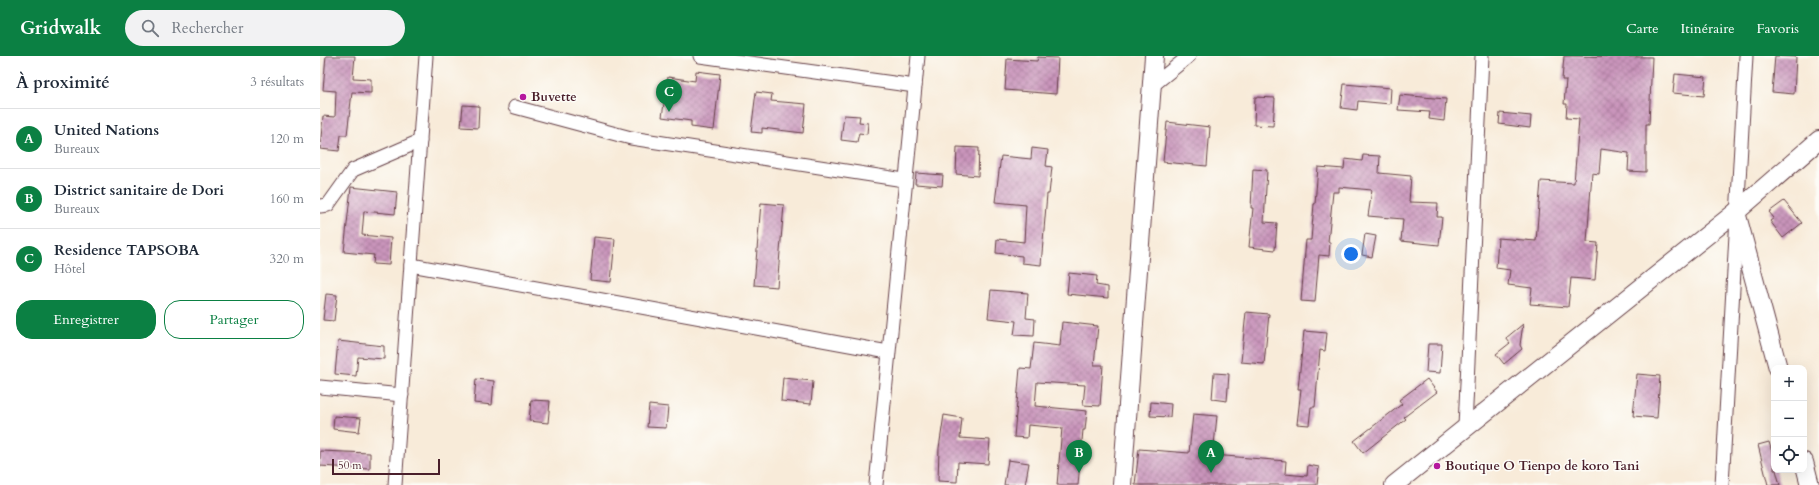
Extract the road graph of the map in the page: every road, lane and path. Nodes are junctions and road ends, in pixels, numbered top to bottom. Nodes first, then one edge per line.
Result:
1 (426, 56) edge
2 (700, 56) edge
3 (918, 56) edge
4 (1154, 56) edge
5 (1189, 56) edge
6 (1482, 56) edge
7 (1746, 56) edge
8 (915, 86) junction
9 (1152, 86) junction
10 (514, 107) dead end
11 (1819, 140) edge
12 (420, 141) junction
13 (904, 180) junction
14 (320, 206) edge
15 (1736, 212) junction
16 (411, 265) junction
17 (888, 352) junction
18 (1777, 365) edge
19 (320, 388) edge
20 (402, 395) junction
21 (1465, 427) junction
22 (1807, 473) edge
23 (395, 485) edge
24 (876, 485) edge
25 (1122, 485) edge
26 (1394, 485) edge
27 (1722, 485) edge
28 (1810, 485) edge

1 - 12 street
2 - 8 street
3 - 8 street
4 - 9 main road
5 - 9 street
6 - 21 street
7 - 15 street
8 - 13 street
9 - 25 main road
10 - 13 street
11 - 15 main road
12 - 14 street
12 - 16 street
13 - 17 street
15 - 18 main road
15 - 21 main road
15 - 27 street
16 - 17 street
16 - 20 street
17 - 24 street
19 - 20 street
20 - 23 street
21 - 26 main road
22 - 28 main road

